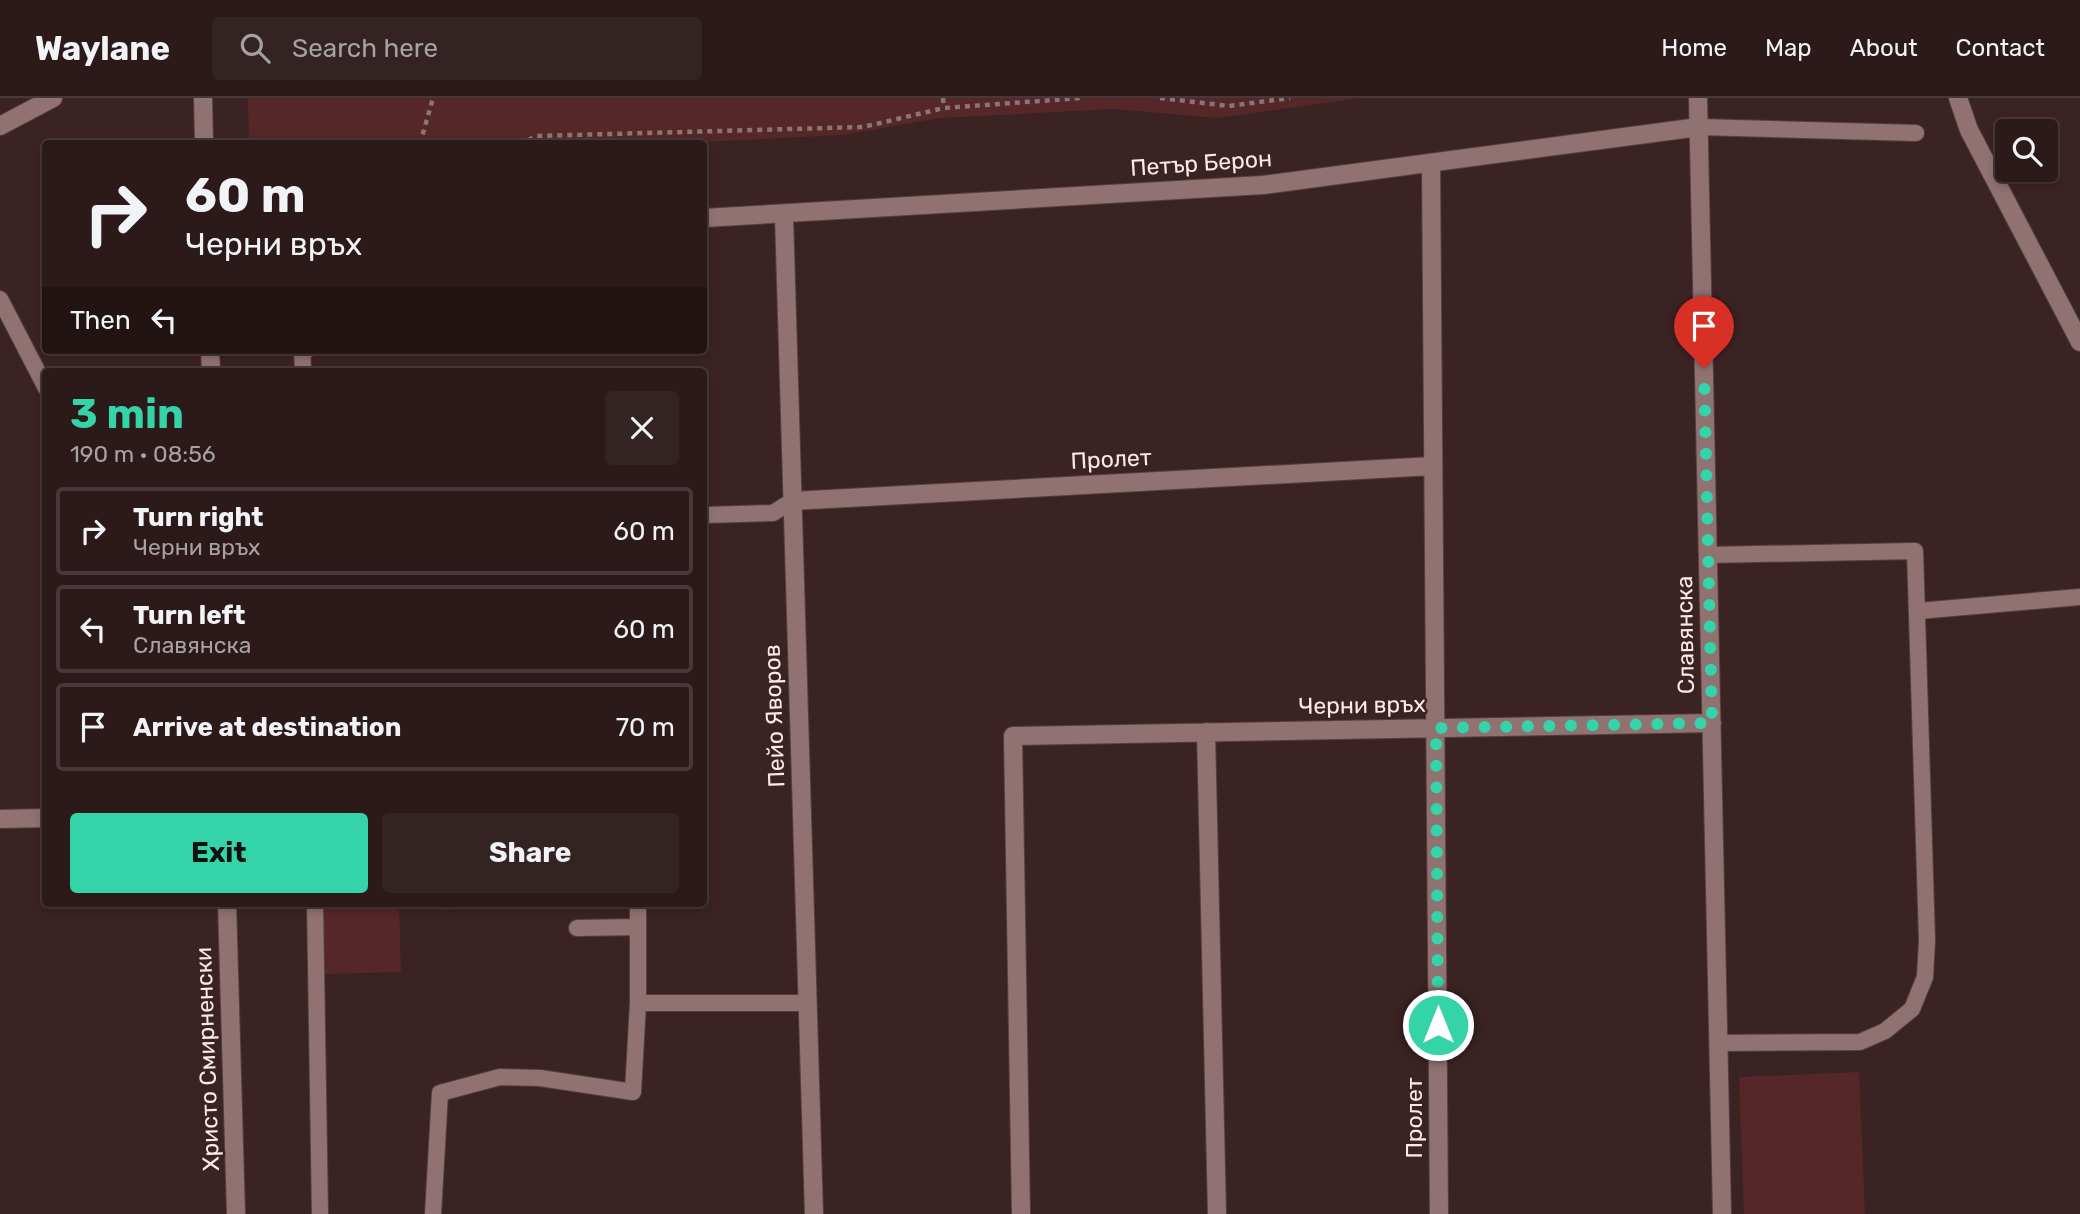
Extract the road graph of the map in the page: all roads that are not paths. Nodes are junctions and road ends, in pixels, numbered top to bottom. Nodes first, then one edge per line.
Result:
1 (53, 98) edge
2 (203, 98) edge
3 (1698, 98) edge
4 (1958, 98) edge
5 (0, 126) edge
6 (1699, 127) junction
7 (1916, 132) dead end
8 (204, 140) edge
9 (1431, 165) junction
10 (783, 216) junction
11 (707, 218) edge
12 (0, 299) edge
13 (2080, 342) edge
14 (42, 380) edge
15 (1433, 466) junction
16 (792, 501) junction
17 (707, 515) edge
18 (1708, 555) junction
19 (2080, 597) edge
20 (1918, 611) junction
21 (1712, 723) junction
22 (1436, 728) junction
23 (1206, 732) junction
24 (42, 818) edge
25 (0, 819) edge
26 (227, 907) edge
27 (315, 907) edge
28 (638, 907) edge
29 (638, 927) junction
30 (577, 928) dead end
31 (638, 1003) junction
32 (808, 1003) junction
33 (1719, 1043) junction
34 (236, 1214) edge
35 (320, 1214) edge
36 (433, 1214) edge
37 (814, 1214) edge
38 (1021, 1214) edge
39 (1217, 1214) edge
40 (1439, 1214) edge
41 (1722, 1214) edge

1 - 5 street
2 - 8 street
3 - 6 street, Славянска
4 - 13 street
6 - 7 lane
6 - 9 street, Петър Берон
6 - 18 street, Славянска
9 - 10 street, Петър Берон
9 - 15 street
10 - 11 street, Петър Берон
10 - 16 street, Пейо Яворов
12 - 14 lane
15 - 16 street, Пролет
15 - 22 street
16 - 17 lane
16 - 32 street, Пейо Яворов
18 - 20 lane
18 - 21 street, Славянска
19 - 20 lane
20 - 33 lane
21 - 22 street, Черни връх
21 - 33 street, Славянска
22 - 23 street, Черни връх
22 - 40 street, Пролет
23 - 38 street, Черни връх
23 - 39 street
24 - 25 street
26 - 34 street, Христо Смирненски
27 - 35 lane
28 - 29 lane
29 - 30 lane
29 - 31 lane
31 - 32 lane
31 - 36 lane
32 - 37 street, Пейо Яворов
33 - 41 street, Славянска

